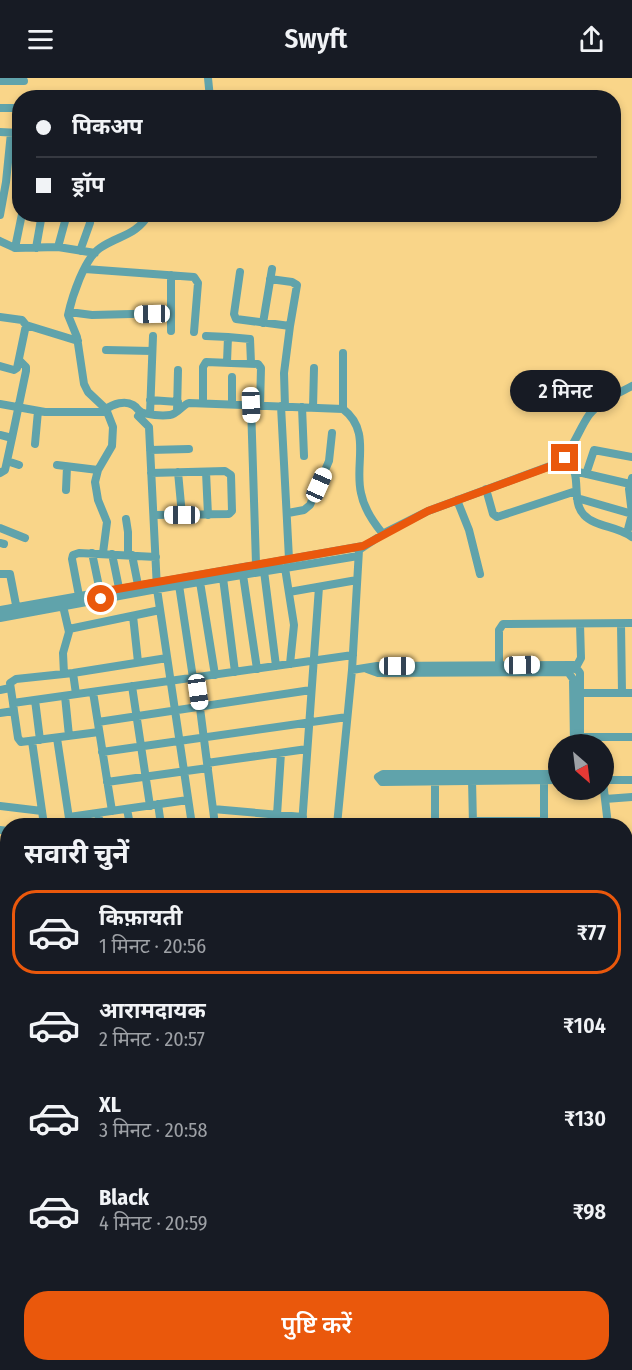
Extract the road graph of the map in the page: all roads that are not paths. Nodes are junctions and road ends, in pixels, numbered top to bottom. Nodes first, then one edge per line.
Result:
1 (0, 81) edge
2 (24, 81) dead end
3 (12, 151) edge
4 (0, 215) edge
5 (20, 222) edge
6 (41, 222) edge
7 (65, 222) edge
8 (143, 222) edge
9 (90, 223) dead end
10 (0, 241) edge
11 (58, 247) junction
12 (15, 248) junction
13 (36, 248) junction
14 (80, 251) junction
15 (94, 253) junction
16 (85, 269) junction
17 (272, 269) dead end
18 (240, 272) dead end
19 (171, 275) junction
20 (270, 279) junction
21 (69, 312) junction
22 (171, 313) junction
23 (0, 317) edge
24 (263, 323) junction
25 (26, 325) junction
26 (290, 326) junction
27 (171, 331) dead end
28 (194, 332) dead end
29 (153, 336) dead end
30 (206, 336) dead end
31 (228, 337) junction
32 (78, 341) junction
33 (106, 350) dead end
34 (152, 351) junction
35 (343, 353) dead end
36 (19, 360) junction
37 (227, 362) junction
38 (251, 363) junction
39 (0, 366) edge
40 (314, 368) dead end
41 (178, 370) dead end
42 (232, 377) dead end
43 (632, 386) edge
44 (150, 400) junction
45 (178, 402) junction
46 (203, 403) junction
47 (0, 404) edge
48 (232, 404) junction
49 (251, 405) junction
50 (260, 406) junction
51 (18, 407) junction
52 (283, 407) junction
53 (302, 407) junction
54 (313, 408) junction
55 (343, 409) junction
56 (38, 411) junction
57 (107, 411) junction
58 (177, 411) junction
59 (150, 414) junction
60 (138, 416) dead end
61 (332, 433) dead end
62 (0, 435) edge
63 (12, 438) junction
64 (34, 444) dead end
65 (189, 449) dead end
66 (150, 450) junction
67 (304, 456) dead end
68 (632, 457) edge
69 (565, 458) junction
70 (7, 461) junction
71 (20, 465) dead end
72 (57, 465) dead end
73 (68, 467) junction
74 (98, 470) junction
75 (574, 471) junction
76 (178, 472) junction
77 (206, 472) junction
78 (0, 473) edge
79 (151, 473) junction
80 (586, 474) junction
81 (631, 481) edge
82 (486, 489) junction
83 (66, 490) dead end
84 (577, 495) junction
85 (457, 500) junction
86 (288, 513) junction
87 (632, 513) edge
88 (154, 514) junction
89 (182, 515) junction
90 (208, 515) junction
91 (126, 519) dead end
92 (0, 528) edge
93 (383, 534) junction
94 (630, 535) edge
95 (25, 538) dead end
96 (363, 546) junction
97 (92, 553) junction
98 (103, 553) junction
99 (112, 554) junction
100 (130, 555) junction
101 (358, 556) junction
102 (156, 557) junction
103 (289, 558) junction
104 (256, 564) junction
105 (285, 568) junction
106 (264, 571) junction
107 (0, 574) edge
108 (480, 574) dead end
109 (243, 575) junction
110 (223, 578) junction
111 (357, 580) junction
112 (200, 582) junction
113 (138, 585) junction
114 (157, 585) junction
115 (179, 585) junction
116 (319, 587) junction
117 (119, 588) junction
118 (289, 592) junction
119 (101, 596) junction
120 (80, 599) junction
121 (63, 606) junction
122 (0, 610) edge
123 (160, 610) junction
124 (17, 611) junction
125 (134, 616) junction
126 (0, 618) edge
127 (632, 623) edge
128 (580, 624) junction
129 (621, 624) junction
130 (69, 629) junction
131 (353, 655) junction
132 (167, 658) junction
133 (313, 661) junction
134 (138, 663) junction
135 (290, 664) junction
136 (276, 666) junction
137 (577, 667) junction
138 (257, 669) junction
139 (499, 669) junction
140 (352, 670) junction
141 (235, 672) junction
142 (73, 673) junction
143 (63, 674) junction
144 (570, 674) junction
145 (214, 675) junction
146 (194, 677) junction
147 (170, 681) junction
148 (132, 686) junction
149 (10, 688) junction
150 (0, 690) edge
151 (311, 690) junction
152 (93, 692) junction
153 (577, 693) junction
154 (622, 693) junction
155 (632, 693) edge
156 (76, 694) junction
157 (64, 696) junction
158 (34, 700) junction
159 (200, 706) junction
160 (13, 707) junction
161 (174, 710) junction
162 (0, 713) edge
163 (136, 716) junction
164 (347, 717) junction
165 (98, 722) junction
166 (309, 722) junction
167 (99, 732) junction
168 (577, 734) edge
169 (69, 736) junction
170 (204, 737) junction
171 (632, 737) edge
172 (57, 738) junction
173 (614, 738) edge
174 (36, 741) junction
175 (179, 741) junction
176 (141, 746) junction
177 (307, 749) junction
178 (102, 752) junction
179 (281, 753) junction
180 (207, 765) junction
181 (184, 771) junction
182 (548, 776) edge
183 (145, 777) junction
184 (544, 777) junction
185 (435, 778) junction
186 (472, 778) junction
187 (548, 778) edge
188 (632, 780) edge
189 (614, 781) edge
190 (107, 782) junction
191 (632, 796) edge
192 (614, 798) edge
193 (188, 800) junction
194 (605, 800) edge
195 (154, 805) junction
196 (0, 806) edge
197 (128, 809) junction
198 (213, 809) junction
199 (42, 811) junction
200 (112, 811) junction
201 (98, 813) junction
202 (277, 814) junction
203 (43, 818) edge
204 (69, 818) edge
205 (80, 818) edge
206 (99, 818) edge
207 (129, 818) edge
208 (159, 818) edge
209 (191, 818) edge
210 (214, 818) edge
211 (292, 818) edge
212 (303, 818) edge
213 (339, 818) edge
214 (435, 818) edge
215 (473, 818) edge
216 (544, 818) edge
217 (607, 818) edge

1 - 2 street
3 - 4 street
5 - 12 street
6 - 13 street
7 - 11 street
8 - 15 street
9 - 14 street
10 - 12 street
11 - 13 street
11 - 14 street
12 - 13 street
14 - 15 street
15 - 16 street
16 - 19 street
16 - 21 street
17 - 20 street
18 - 24 street
19 - 22 street
19 - 28 street
20 - 24 street
20 - 26 street
21 - 22 street
21 - 32 street
22 - 27 street
23 - 25 street
24 - 26 street
25 - 32 street
25 - 36 street
26 - 52 street
29 - 34 street
30 - 31 street
31 - 37 street
31 - 38 street
32 - 57 street
33 - 34 street
34 - 44 street
35 - 55 street
36 - 39 street
36 - 51 street
37 - 38 street
37 - 46 street
38 - 50 street
40 - 54 street
41 - 45 street
42 - 48 street
43 - 69 street
44 - 45 street
44 - 59 street
45 - 58 street
46 - 48 street
46 - 58 street
47 - 51 street
48 - 49 street
49 - 50 street
49 - 104 street
50 - 52 street
51 - 56 street
51 - 63 street
52 - 53 street
52 - 86 street
53 - 54 street
53 - 67 street
54 - 55 street
55 - 93 street
56 - 57 street
56 - 64 street
57 - 59 street
57 - 74 street
58 - 59 street
60 - 66 street
61 - 86 street
62 - 63 street
63 - 70 street
65 - 66 street
66 - 79 street
68 - 80 street
69 - 75 street
69 - 82 street
70 - 71 street
70 - 78 street
72 - 73 street
73 - 74 street
73 - 83 street
74 - 98 street
75 - 80 street
75 - 84 street
76 - 77 street
76 - 79 street
76 - 89 street
77 - 90 street
77 - 90 street
79 - 88 street
80 - 81 street
81 - 87 street
82 - 84 street
82 - 85 street
84 - 87 street
84 - 94 street
85 - 93 street
85 - 108 street
86 - 103 street
87 - 94 street
88 - 89 street
88 - 102 street
89 - 90 street
91 - 100 street
92 - 95 street
93 - 96 street
96 - 101 street
96 - 103 street
97 - 98 street
97 - 119 street
97 - 120 street
98 - 99 street
99 - 100 street
99 - 117 street
100 - 102 street
100 - 113 street
101 - 105 street
101 - 111 street
102 - 114 street
103 - 104 street
104 - 114 street
105 - 106 street
105 - 118 street
106 - 109 street
106 - 136 street
107 - 124 street
109 - 110 street
109 - 138 street
110 - 112 street
110 - 141 street
111 - 116 street
111 - 131 street
112 - 115 street
112 - 145 street
113 - 114 street
113 - 117 street
114 - 115 street
114 - 119 street
114 - 123 street
115 - 146 street
116 - 118 street
116 - 133 street
117 - 119 street
118 - 135 street
119 - 120 street
120 - 121 street
120 - 124 street
121 - 124 street
121 - 130 street
122 - 124 street
123 - 125 street
123 - 132 street
124 - 126 street
125 - 130 street
125 - 134 street
127 - 129 street
128 - 129 street
128 - 137 street
128 - 139 street
129 - 154 street
130 - 143 street
131 - 133 street
131 - 140 street
132 - 134 street
132 - 147 street
133 - 135 street
133 - 151 street
134 - 142 street
135 - 136 street
136 - 138 street
137 - 139 street
137 - 144 street
137 - 153 street
138 - 141 street
139 - 140 street
139 - 144 street
140 - 164 street
141 - 145 street
142 - 143 street
142 - 156 street
143 - 149 street
144 - 153 street
145 - 146 street
146 - 147 street
146 - 159 street
147 - 148 street
147 - 161 street
148 - 152 street
148 - 163 street
149 - 150 street
149 - 160 street
151 - 159 street
151 - 166 street
152 - 156 street
152 - 165 street
153 - 154 street
153 - 168 street
154 - 155 street
156 - 157 street
157 - 158 street
157 - 169 street
158 - 160 street
158 - 174 street
159 - 161 street
159 - 170 street
160 - 162 street
160 - 174 street
161 - 163 street
161 - 175 street
163 - 165 street
163 - 176 street
164 - 166 street
164 - 213 street
165 - 167 street
166 - 170 street
166 - 177 street
167 - 169 street
167 - 178 street
169 - 172 street
170 - 175 street
170 - 180 street
171 - 173 street
172 - 174 street
172 - 204 street
174 - 199 street
175 - 176 street
175 - 181 street
176 - 178 street
176 - 183 street
177 - 179 street
177 - 212 street
178 - 190 street
179 - 180 street
179 - 202 street
180 - 181 street
180 - 198 street
181 - 183 street
181 - 193 street
182 - 184 street
183 - 190 street
183 - 195 street
184 - 186 street
184 - 187 street
184 - 216 street
185 - 185 street
185 - 186 street
185 - 214 street
186 - 215 street
188 - 189 street
190 - 200 street
191 - 192 street
193 - 195 street
193 - 209 street
194 - 217 street
195 - 197 street
195 - 208 street
196 - 199 street
197 - 200 street
197 - 207 street
198 - 202 street
198 - 210 street
199 - 203 street
200 - 201 street
201 - 205 street
201 - 206 street
202 - 211 street

